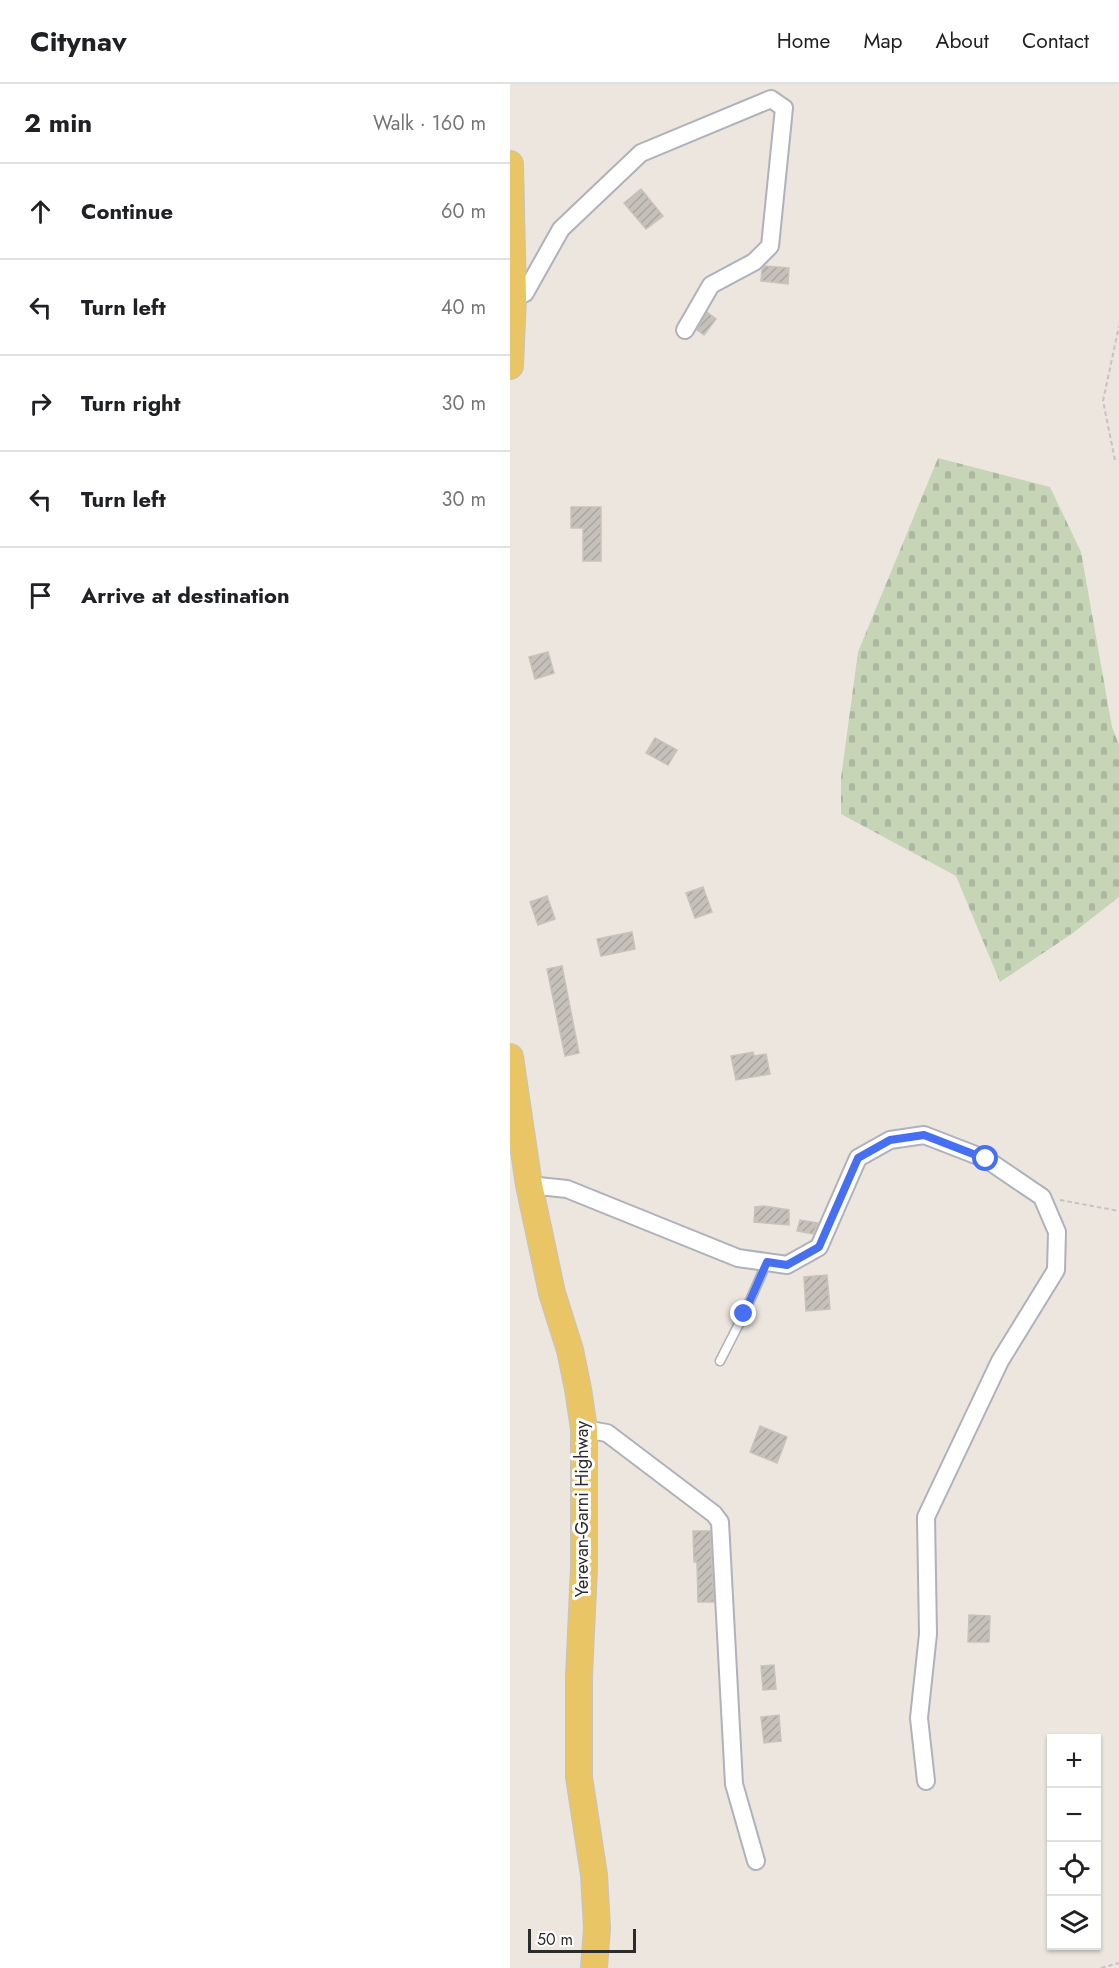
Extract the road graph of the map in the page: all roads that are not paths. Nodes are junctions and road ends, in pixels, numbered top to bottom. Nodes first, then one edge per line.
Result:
1 (510, 165) edge
2 (511, 218) edge
3 (513, 298) junction
4 (685, 330) dead end
5 (510, 366) edge
6 (510, 1057) edge
7 (529, 1185) junction
8 (767, 1262) junction
9 (720, 1361) dead end
10 (584, 1429) junction
11 (927, 1781) dead end
12 (756, 1861) dead end
13 (594, 1968) edge

1 - 2 main road
2 - 3 main road
3 - 4 street
3 - 5 main road
6 - 7 main road, Yerevan-Garni Highway
7 - 8 street
7 - 10 main road, Yerevan-Garni Highway
8 - 9 lane
8 - 11 street
10 - 12 street
10 - 13 main road, Yerevan-Garni Highway

